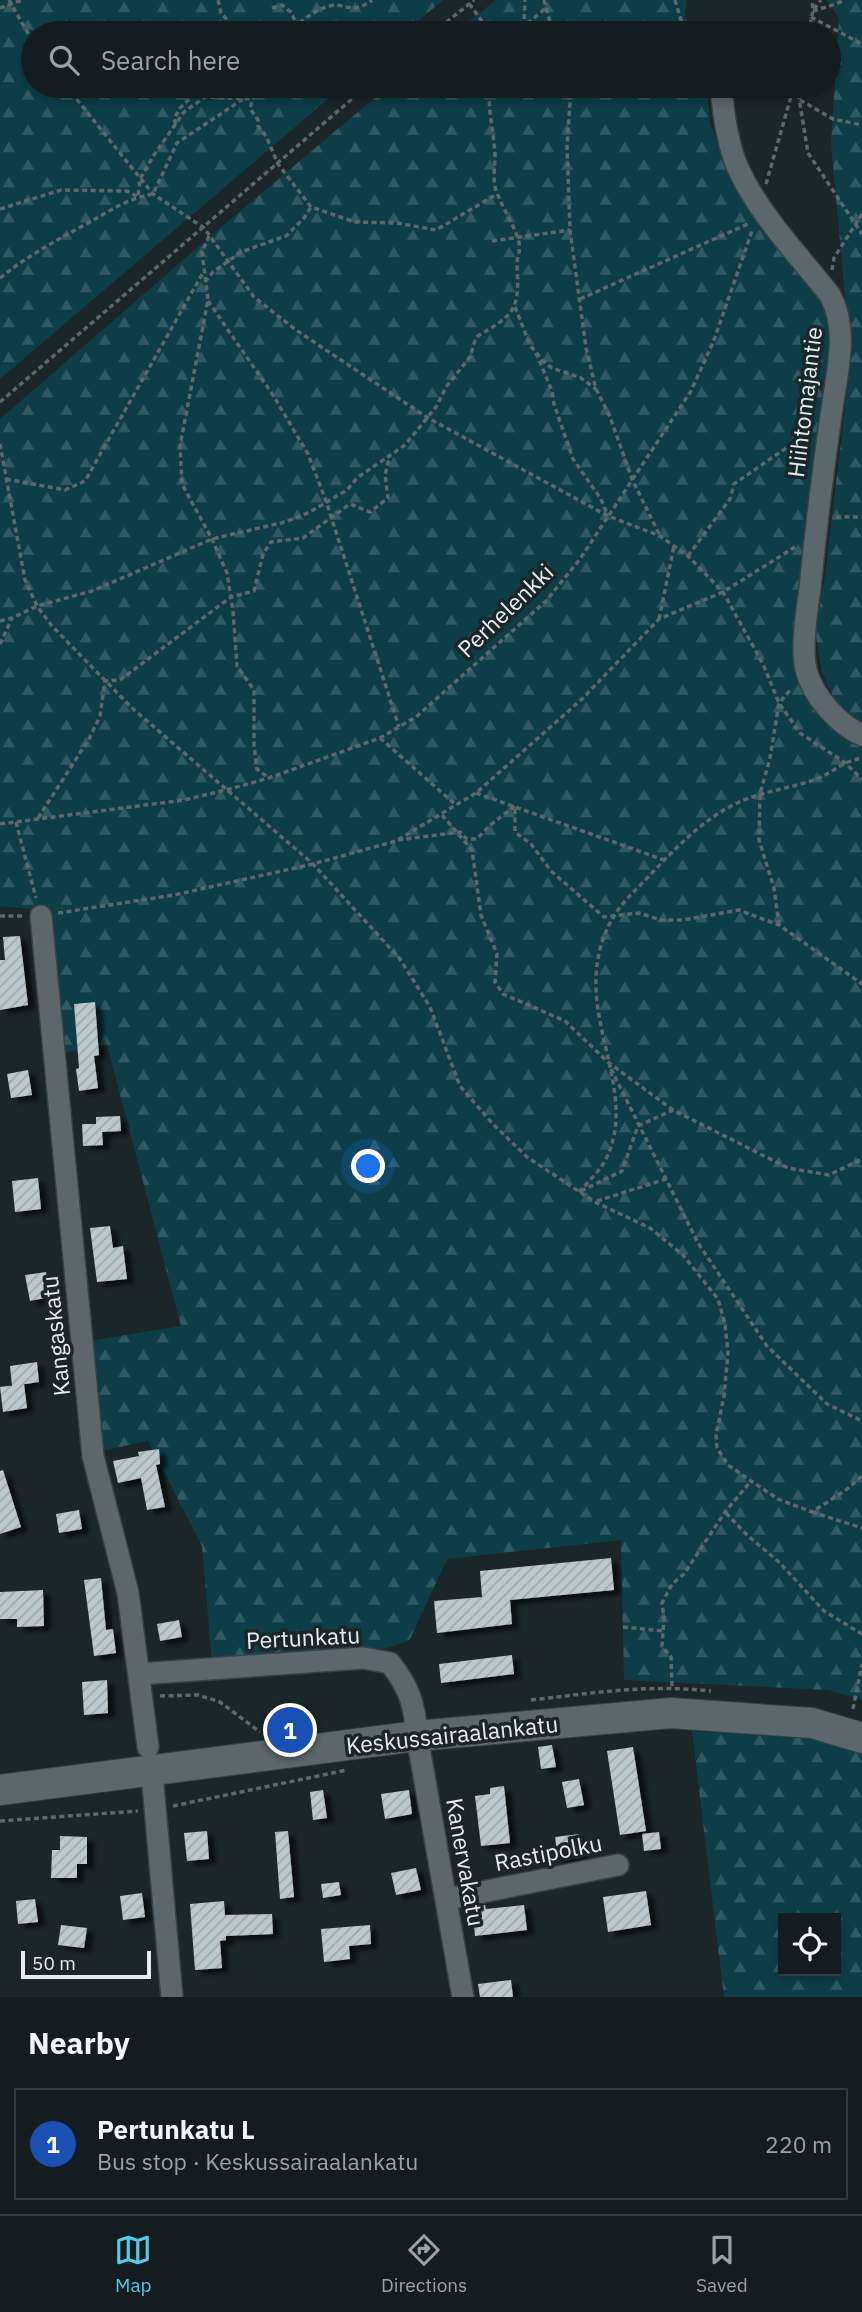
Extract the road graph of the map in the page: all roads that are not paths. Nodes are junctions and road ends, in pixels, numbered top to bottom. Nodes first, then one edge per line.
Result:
1 (722, 98) edge
2 (862, 735) edge
3 (41, 916) road end
4 (139, 1674) junction
5 (417, 1736) junction
6 (862, 1738) edge
7 (148, 1747) dead end
8 (153, 1786) dead end
9 (0, 1790) edge
10 (618, 1865) dead end
11 (447, 1899) junction
12 (172, 1997) edge
13 (463, 1997) edge

1 - 2 street, Hiihtomajantie
3 - 4 street, Kangaskatu
4 - 5 street, Pertunkatu
4 - 7 street, Kangaskatu
5 - 6 street, Keskussairaalankatu
5 - 9 street, Keskussairaalankatu
5 - 11 street, Kanervakatu
8 - 12 street
10 - 11 street, Rastipolku
11 - 13 street, Kanervakatu

